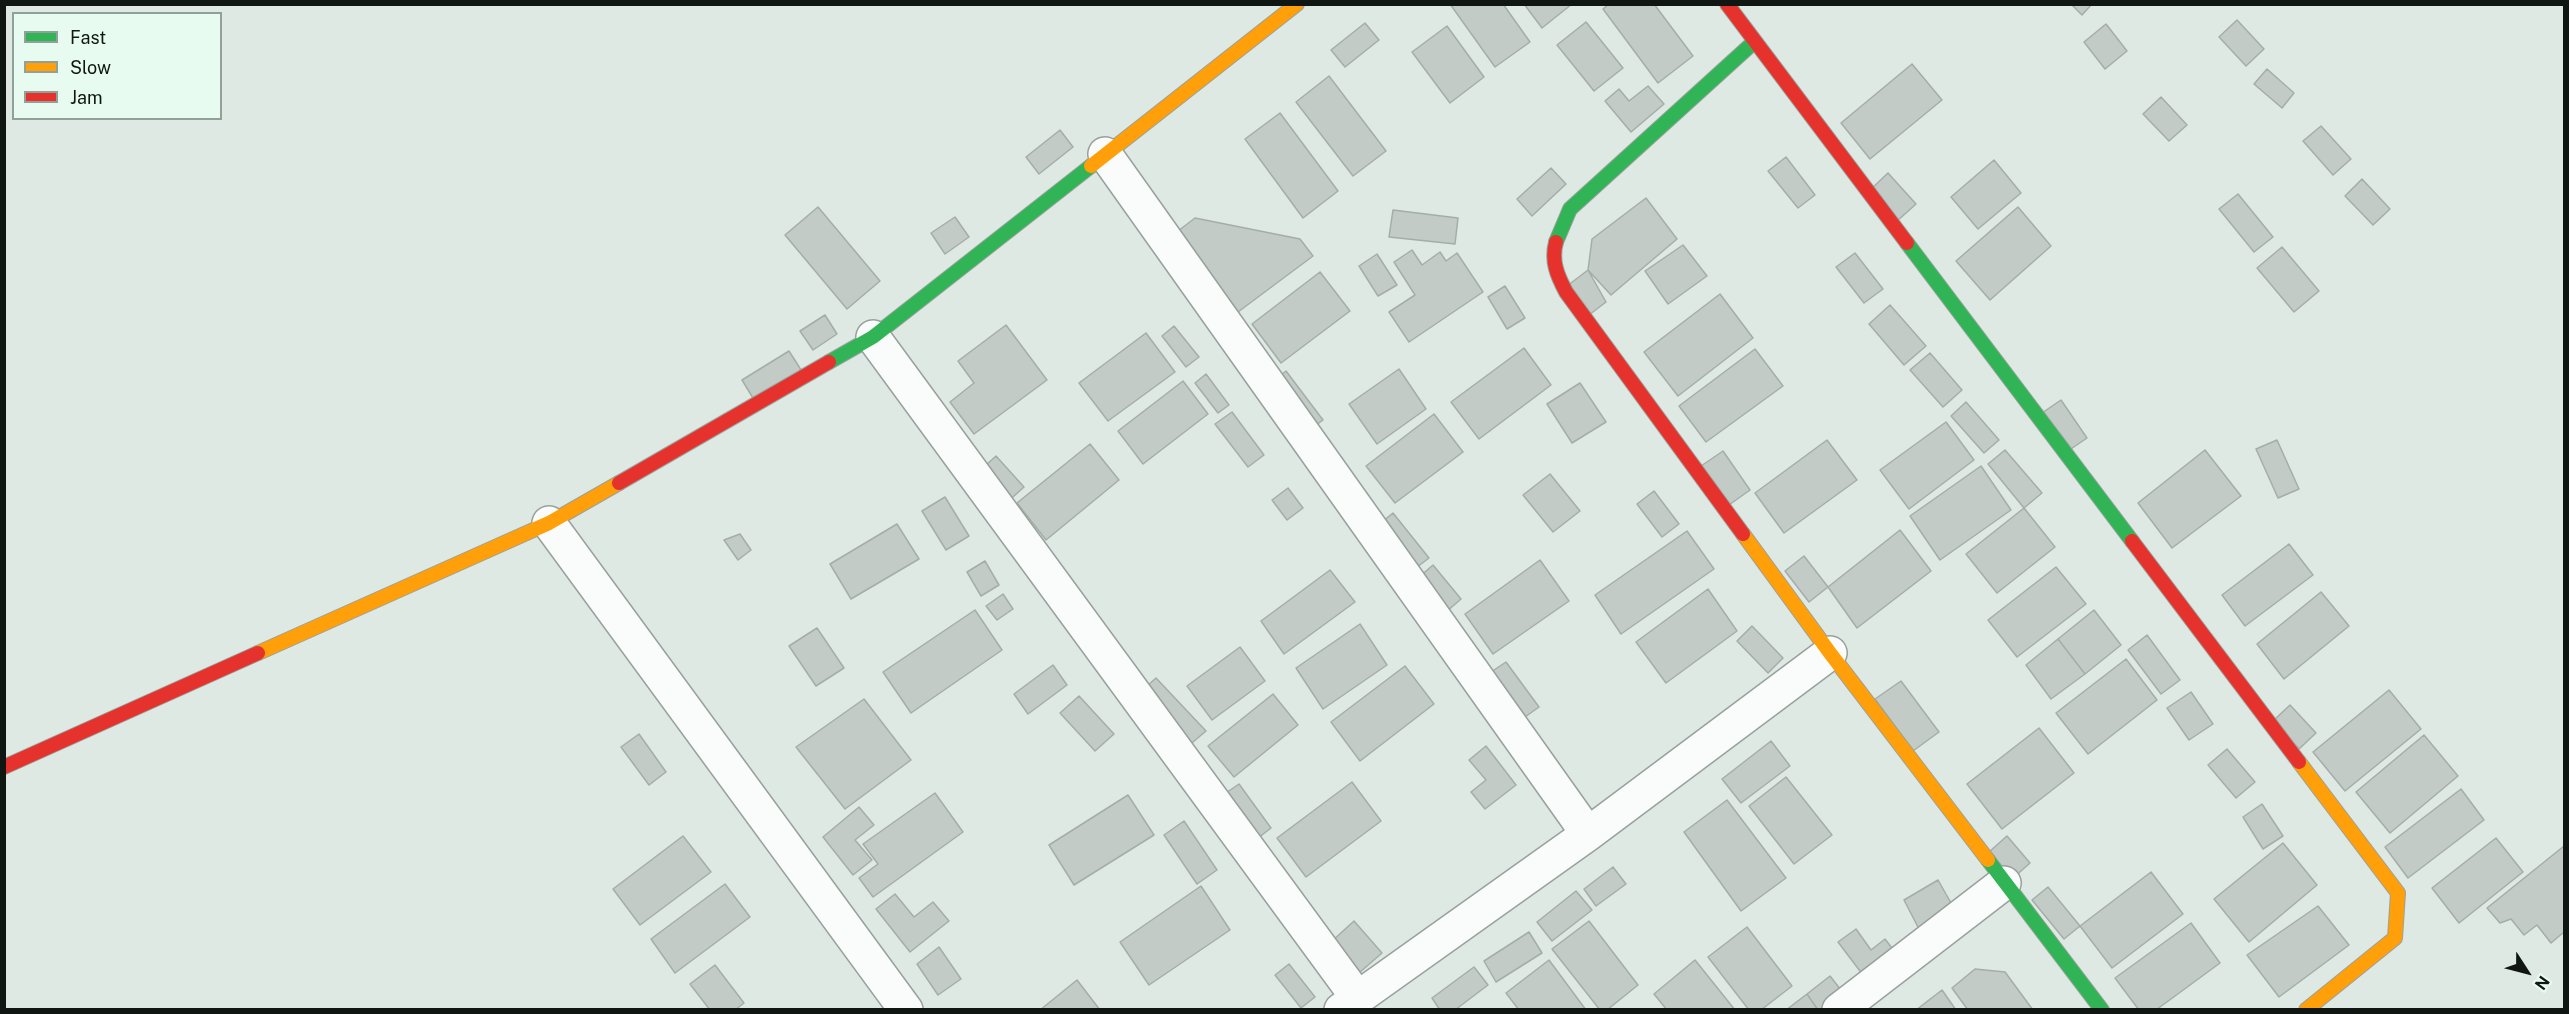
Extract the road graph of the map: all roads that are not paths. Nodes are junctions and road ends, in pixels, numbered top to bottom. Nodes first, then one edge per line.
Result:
1 (1297, 4) edge
2 (1727, 4) edge
3 (1754, 42) junction
4 (1104, 154) junction
5 (873, 337) junction
6 (549, 524) junction
7 (1830, 652) junction
8 (4, 767) edge
9 (1588, 834) junction
10 (2004, 884) junction
11 (1349, 1003) edge
12 (906, 1010) edge
13 (1839, 1010) edge
14 (2102, 1010) edge
15 (2306, 1010) edge

1 - 4 street
2 - 3 street
3 - 7 street
3 - 15 street
4 - 5 street
4 - 9 street
5 - 6 street
5 - 11 street
6 - 8 street
6 - 12 street
7 - 9 street
7 - 10 street
9 - 11 street
10 - 13 street
10 - 14 street

